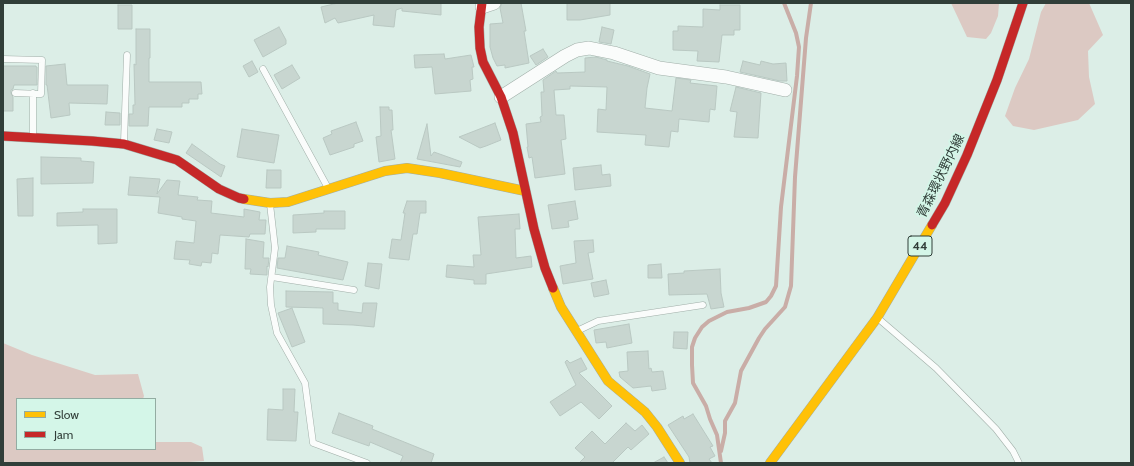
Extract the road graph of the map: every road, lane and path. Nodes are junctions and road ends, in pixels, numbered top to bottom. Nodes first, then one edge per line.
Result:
1 (1023, 3) edge
2 (486, 4) edge
3 (127, 55) dead end
4 (3, 59) edge
5 (263, 69) dead end
6 (785, 90) dead end
7 (15, 93) dead end
8 (33, 93) junction
9 (501, 97) junction
10 (3, 136) edge
11 (32, 138) junction
12 (124, 144) junction
13 (329, 189) junction
14 (525, 191) junction
15 (270, 203) junction
16 (272, 277) junction
17 (354, 290) dead end
18 (703, 305) dead end
19 (877, 318) junction
20 (576, 332) junction
21 (367, 463) edge
22 (680, 463) edge
23 (770, 463) edge
24 (1019, 463) edge

1 - 19 street, 青森環状野内線 / 44
2 - 9 street
3 - 12 lane
4 - 8 lane
5 - 13 lane
6 - 9 street
7 - 8 lane
8 - 11 lane
9 - 14 street
10 - 11 street
11 - 12 street
12 - 15 street
13 - 14 street
13 - 15 street
14 - 20 street
15 - 16 lane
16 - 17 lane
16 - 21 lane
18 - 20 lane
19 - 23 street, 青森環状野内線 / 44
19 - 24 lane
20 - 22 street

